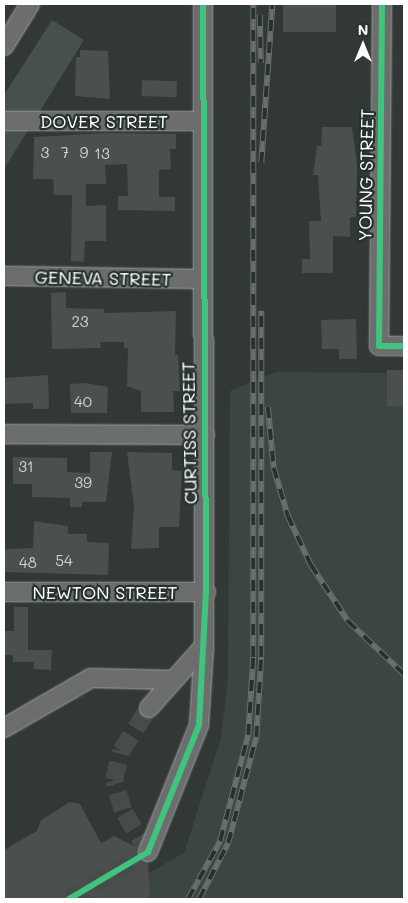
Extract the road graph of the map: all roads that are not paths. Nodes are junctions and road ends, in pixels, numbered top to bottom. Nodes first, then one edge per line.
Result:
1 (30, 4) edge
2 (203, 4) edge
3 (382, 4) edge
4 (4, 46) edge
5 (4, 121) edge
6 (204, 121) junction
7 (4, 276) edge
8 (203, 280) junction
9 (404, 346) edge
10 (4, 434) edge
11 (205, 435) junction
12 (4, 592) edge
13 (206, 592) junction
14 (204, 646) junction
15 (174, 680) junction
16 (149, 708) tunnel mouth
17 (4, 728) edge
18 (148, 852) dead end

1 - 4 street
2 - 6 street, CURTISS STREET
3 - 9 street, YOUNG STREET
5 - 6 street, DOVER STREET
6 - 8 street, CURTISS STREET
7 - 8 street, GENEVA STREET
8 - 11 street, CURTISS STREET
10 - 11 street
11 - 13 street, CURTISS STREET
12 - 13 street, NEWTON STREET
13 - 14 street, CURTISS STREET
14 - 15 street
14 - 18 street, CURTISS STREET
15 - 16 street
15 - 17 street

